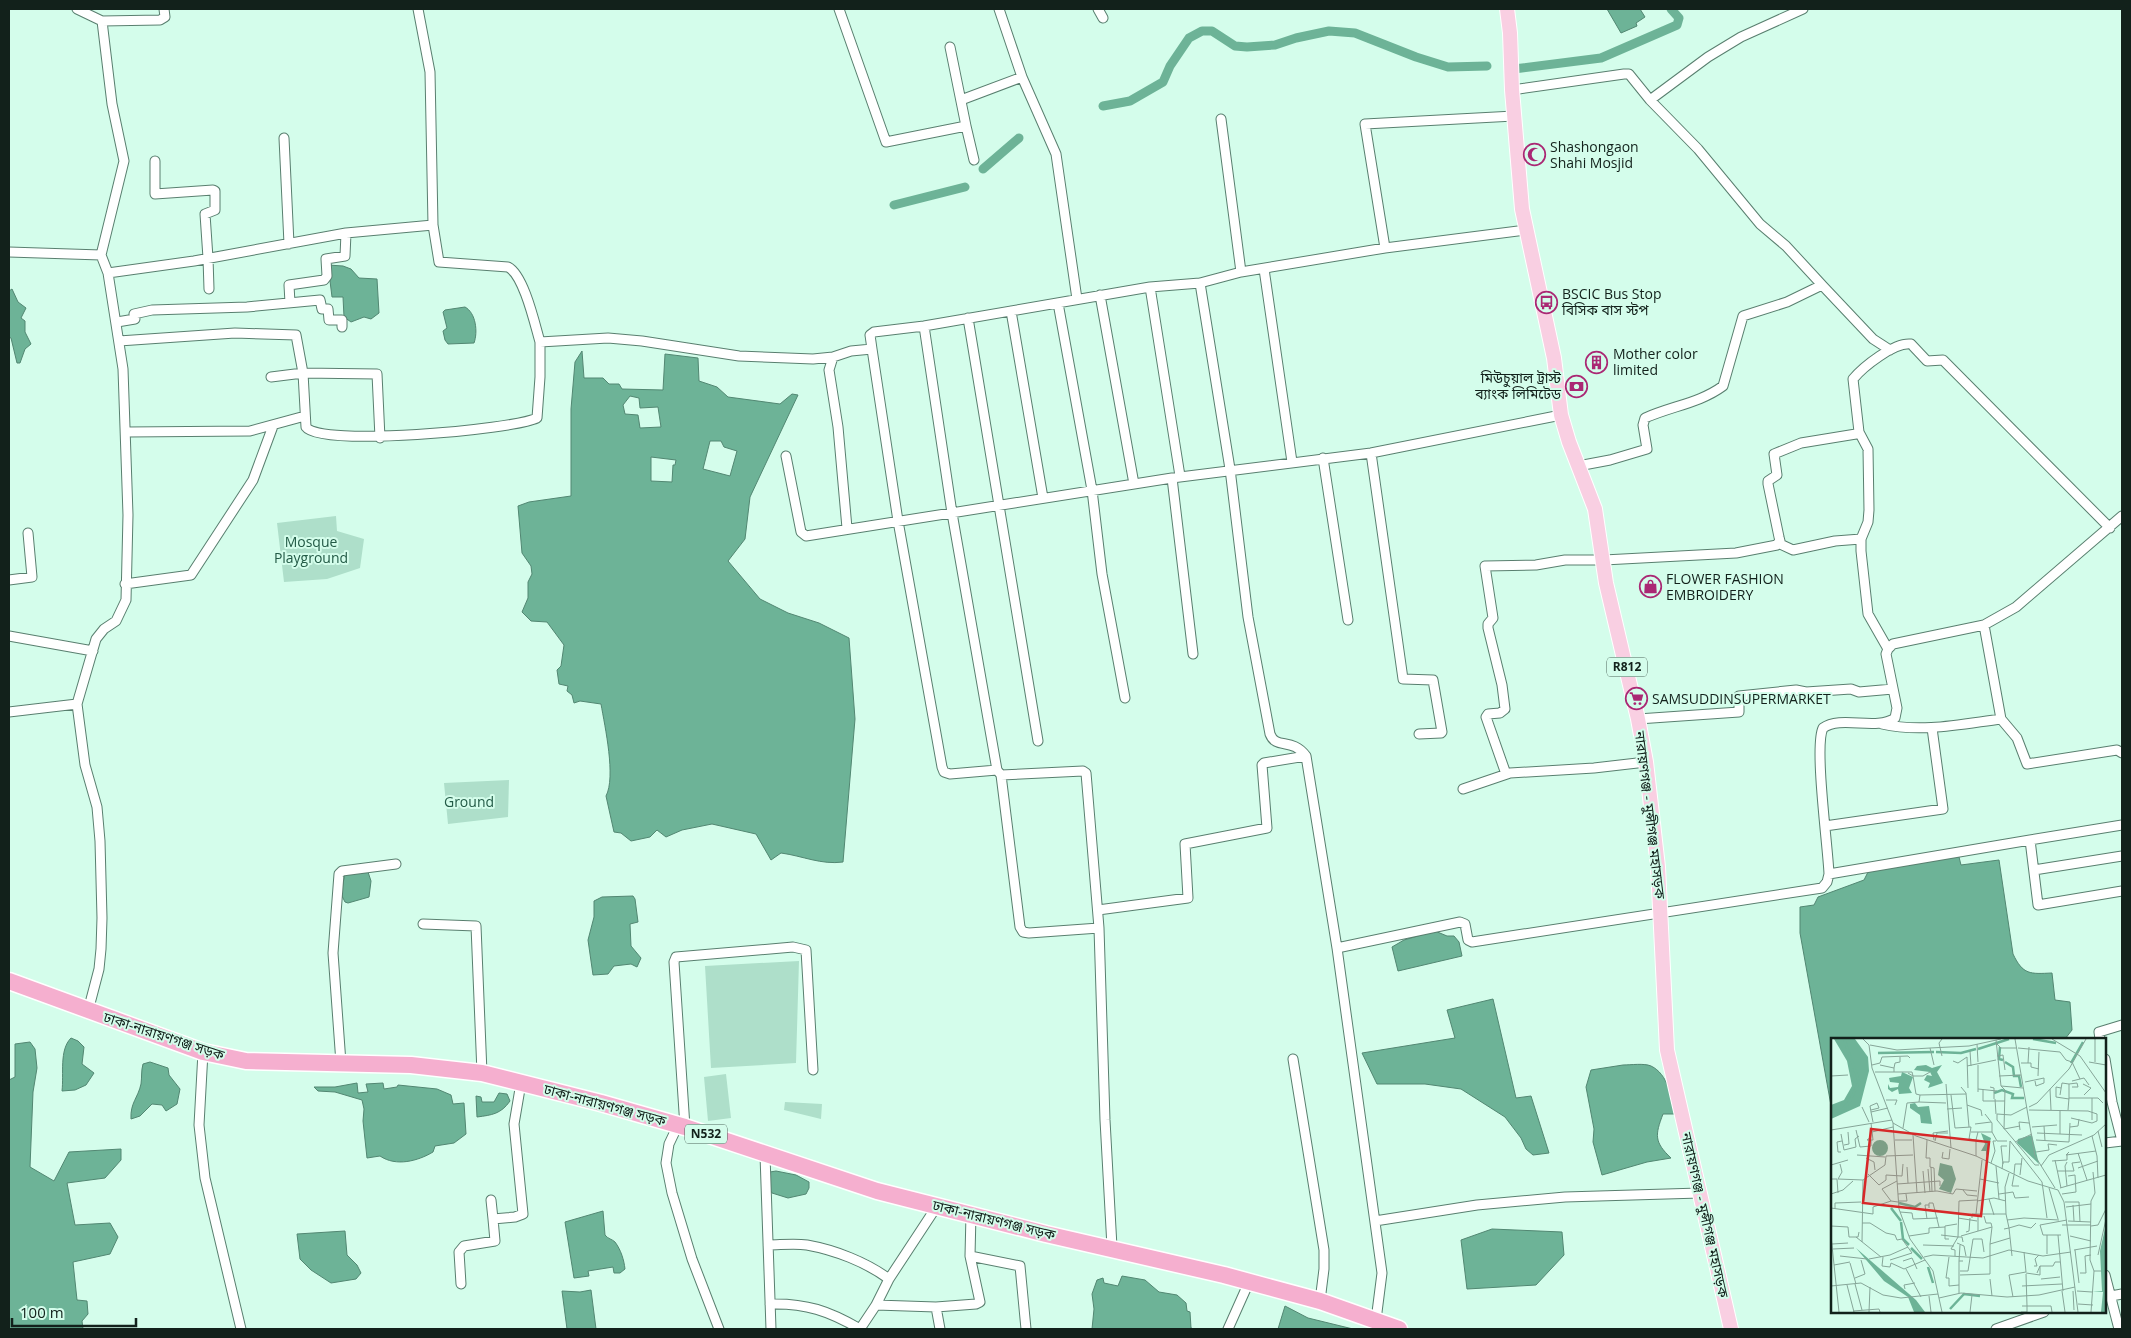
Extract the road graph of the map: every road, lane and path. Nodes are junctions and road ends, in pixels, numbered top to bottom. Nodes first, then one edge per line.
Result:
1 (77, 9) edge
2 (164, 9) edge
3 (418, 9) edge
4 (839, 9) edge
5 (999, 9) edge
6 (1098, 9) edge
7 (1507, 9) edge
8 (1804, 9) edge
9 (1103, 18) dead end
10 (102, 21) junction
11 (950, 47) dead end
12 (1022, 77) junction
13 (1512, 90) junction
14 (961, 100) junction
15 (1650, 100) junction
16 (1514, 116) junction
17 (1221, 119) dead end
18 (966, 126) junction
19 (284, 138) dead end
20 (974, 160) dead end
21 (155, 161) dead end
22 (433, 225) junction
23 (1526, 230) junction
24 (346, 233) junction
25 (289, 244) junction
26 (1385, 248) junction
27 (9, 252) edge
28 (101, 255) junction
29 (208, 258) junction
30 (1264, 269) junction
31 (1241, 272) junction
32 (108, 274) junction
33 (1200, 282) junction
34 (1822, 285) junction
35 (1150, 288) junction
36 (209, 289) dead end
37 (1100, 296) junction
38 (1076, 299) junction
39 (290, 303) junction
40 (1058, 303) junction
41 (1011, 311) junction
42 (968, 318) junction
43 (117, 322) junction
44 (924, 326) junction
45 (342, 327) dead end
46 (119, 341) junction
47 (540, 342) junction
48 (872, 349) junction
49 (1890, 350) junction
50 (830, 357) junction
51 (302, 373) junction
52 (272, 377) dead end
53 (1562, 415) junction
54 (305, 416) junction
55 (273, 426) junction
56 (127, 432) junction
57 (1859, 432) junction
58 (380, 438) junction
59 (1371, 453) junction
60 (786, 456) dead end
61 (1323, 458) junction
62 (1292, 462) junction
63 (1578, 466) junction
64 (1230, 469) junction
65 (1176, 477) junction
66 (1134, 484) junction
67 (1092, 490) junction
68 (1044, 498) junction
69 (999, 505) junction
70 (952, 513) junction
71 (2122, 516) edge
72 (898, 521) junction
73 (847, 528) junction
74 (2110, 528) junction
75 (28, 533) dead end
76 (1861, 539) junction
77 (1778, 543) junction
78 (1604, 560) junction
79 (9, 580) edge
80 (125, 584) junction
81 (1348, 620) dead end
82 (1984, 625) junction
83 (9, 636) edge
84 (1888, 649) junction
85 (93, 651) junction
86 (1193, 654) dead end
87 (1893, 689) junction
88 (1125, 698) dead end
89 (77, 704) junction
90 (9, 712) edge
91 (1638, 718) junction
92 (2001, 719) junction
93 (1876, 723) junction
94 (1932, 728) junction
95 (1419, 734) dead end
96 (1038, 742) dead end
97 (2122, 753) edge
98 (1306, 756) junction
99 (1646, 762) junction
100 (999, 772) junction
101 (1506, 774) junction
102 (1463, 789) dead end
103 (2122, 825) edge
104 (1825, 826) junction
105 (2030, 840) junction
106 (2122, 856) edge
107 (396, 864) dead end
108 (2034, 870) junction
109 (1829, 874) junction
110 (2122, 891) edge
111 (1098, 910) junction
112 (1662, 911) junction
113 (423, 924) dead end
114 (1099, 928) junction
115 (1337, 948) junction
116 (9, 981) edge
117 (88, 1011) junction
118 (2122, 1025) edge
119 (2100, 1038) edge
120 (203, 1052) junction
121 (1294, 1059) dead end
122 (341, 1063) junction
123 (2106, 1065) edge
124 (813, 1070) dead end
125 (482, 1073) junction
126 (521, 1083) junction
127 (681, 1126) junction
128 (2122, 1141) edge
129 (2106, 1143) edge
130 (765, 1155) junction
131 (1700, 1193) junction
132 (491, 1200) dead end
133 (937, 1206) junction
134 (971, 1214) junction
135 (493, 1219) junction
136 (1375, 1221) junction
137 (768, 1245) junction
138 (1112, 1248) junction
139 (970, 1256) junction
140 (889, 1279) junction
141 (2106, 1279) edge
142 (1249, 1282) junction
143 (461, 1284) dead end
144 (2109, 1293) edge
145 (2122, 1294) edge
146 (1320, 1301) junction
147 (770, 1304) junction
148 (876, 1305) junction
149 (936, 1307) junction
150 (2041, 1313) edge
151 (1376, 1320) junction
152 (241, 1329) edge
153 (719, 1329) edge
154 (771, 1329) edge
155 (860, 1329) edge
156 (940, 1329) edge
157 (1026, 1329) edge
158 (1228, 1329) edge
159 (1398, 1329) edge
160 (1731, 1329) edge
161 (1996, 1329) edge
162 (2119, 1329) edge

1 - 10 street
2 - 10 street
3 - 22 street
4 - 18 street
5 - 12 street
6 - 9 street
7 - 13 main road, নারায়ণগঞ্জ - মুন্সীগঞ্জ মহাসড়ক / R812
8 - 15 street
10 - 28 street
11 - 14 street
12 - 14 street
12 - 38 street
13 - 15 street
13 - 16 main road, নারায়ণগঞ্জ - মুন্সীগঞ্জ মহাসড়ক / R812
14 - 18 street
15 - 34 street
16 - 23 main road, নারায়ণগঞ্জ - মুন্সীগঞ্জ মহাসড়ক / R812
16 - 26 street
17 - 31 street
18 - 20 street
19 - 25 street
21 - 29 street
22 - 24 street
22 - 47 street
23 - 26 street
23 - 53 main road, নারায়ণগঞ্জ - মুন্সীগঞ্জ মহাসড়ক / R812
24 - 25 street
24 - 39 street
25 - 29 street
26 - 30 street
27 - 28 street
28 - 32 street
29 - 32 street
29 - 36 street
30 - 31 street
30 - 62 street
31 - 33 street
32 - 43 street
33 - 35 street
33 - 64 street
34 - 49 street
34 - 63 street
35 - 37 street
35 - 65 street
37 - 38 street
37 - 66 street
38 - 40 street
39 - 43 street
39 - 45 street
40 - 41 street
40 - 67 street
41 - 42 street
41 - 68 street
42 - 44 street
42 - 69 street
43 - 46 street
44 - 48 street
44 - 70 street
46 - 51 street
46 - 56 street
47 - 50 street
47 - 58 street
48 - 50 street
48 - 72 street
49 - 57 street
49 - 74 street
50 - 73 street
51 - 52 street
51 - 54 street
51 - 58 street
53 - 59 street
53 - 63 main road, নারায়ণগঞ্জ - মুন্সীগঞ্জ মহাসড়ক / R812
54 - 55 street
54 - 58 street
55 - 56 street
55 - 80 street
56 - 80 street
57 - 76 street
57 - 77 street
59 - 61 street
59 - 95 street
60 - 73 street
61 - 62 street
61 - 81 street
62 - 64 street
63 - 78 main road, নারায়ণগঞ্জ - মুন্সীগঞ্জ মহাসড়ক / R812
64 - 65 street
64 - 98 street
65 - 66 street
65 - 86 street
66 - 67 street
67 - 68 street
67 - 88 street
68 - 69 street
69 - 70 street
69 - 96 street
70 - 72 street
70 - 100 street
71 - 74 street
72 - 73 street
72 - 100 street
74 - 82 street
75 - 79 street
76 - 77 street
76 - 84 street
77 - 78 street
78 - 91 main road, নারায়ণগঞ্জ - মুন্সীগঞ্জ মহাসড়ক / R812
78 - 101 street
80 - 85 street
82 - 84 street
82 - 92 street
83 - 85 street
84 - 87 street
85 - 89 street
87 - 91 street
87 - 93 street
89 - 90 street
89 - 117 street
91 - 99 main road, নারায়ণগঞ্জ - মুন্সীগঞ্জ মহাসড়ক / R812
92 - 94 street
92 - 97 street
93 - 94 street
93 - 104 street
94 - 104 street
98 - 111 street
98 - 115 street
99 - 101 street
99 - 112 main road, নারায়ণগঞ্জ - মুন্সীগঞ্জ মহাসড়ক / R812
100 - 111 street
100 - 114 street
101 - 102 street
103 - 105 street
104 - 109 street
105 - 108 street
105 - 109 street
106 - 108 street
107 - 122 street
108 - 110 street
109 - 112 street
111 - 114 street
112 - 115 street
112 - 131 main road, নারায়ণগঞ্জ - মুন্সীগঞ্জ মহাসড়ক / R812
113 - 125 street
114 - 138 street
115 - 136 street
116 - 117 highway, ঢাকা-নারায়ণগঞ্জ সড়ক / N532
117 - 120 highway, ঢাকা-নারায়ণগঞ্জ সড়ক / N532
118 - 119 street
120 - 122 highway, ঢাকা-নারায়ণগঞ্জ সড়ক / N532
120 - 152 street
121 - 146 street
122 - 125 highway, ঢাকা-নারায়ণগঞ্জ সড়ক / N532
123 - 128 street
124 - 127 street
125 - 126 highway, ঢাকা-নারায়ণগঞ্জ সড়ক / N532
126 - 127 highway, ঢাকা-নারায়ণগঞ্জ সড়ক / N532
126 - 135 street
127 - 130 highway, ঢাকা-নারায়ণগঞ্জ সড়ক / N532
127 - 153 street
128 - 129 street
130 - 133 highway, ঢাকা-নারায়ণগঞ্জ সড়ক / N532
130 - 137 street
131 - 136 street
131 - 160 main road, নারায়ণগঞ্জ - মুন্সীগঞ্জ মহাসড়ক / R812
132 - 135 street
133 - 134 highway, ঢাকা-নারায়ণগঞ্জ সড়ক / N532
133 - 140 street
134 - 138 highway, ঢাকা-নারায়ণগঞ্জ সড়ক / N532
134 - 139 street
135 - 143 street
136 - 151 street
137 - 140 street
137 - 147 street
138 - 142 highway, ঢাকা-নারায়ণগঞ্জ সড়ক / N532
139 - 149 street
139 - 157 street
140 - 148 street
141 - 144 street
142 - 146 highway, ঢাকা-নারায়ণগঞ্জ সড়ক / N532
142 - 158 street
144 - 145 street
144 - 162 street
146 - 151 highway, ঢাকা-নারায়ণগঞ্জ সড়ক / N532
147 - 154 street
147 - 155 street
148 - 149 street
148 - 155 street
149 - 156 street
150 - 161 street
151 - 159 highway, ঢাকা-নারায়ণগঞ্জ সড়ক / N532

